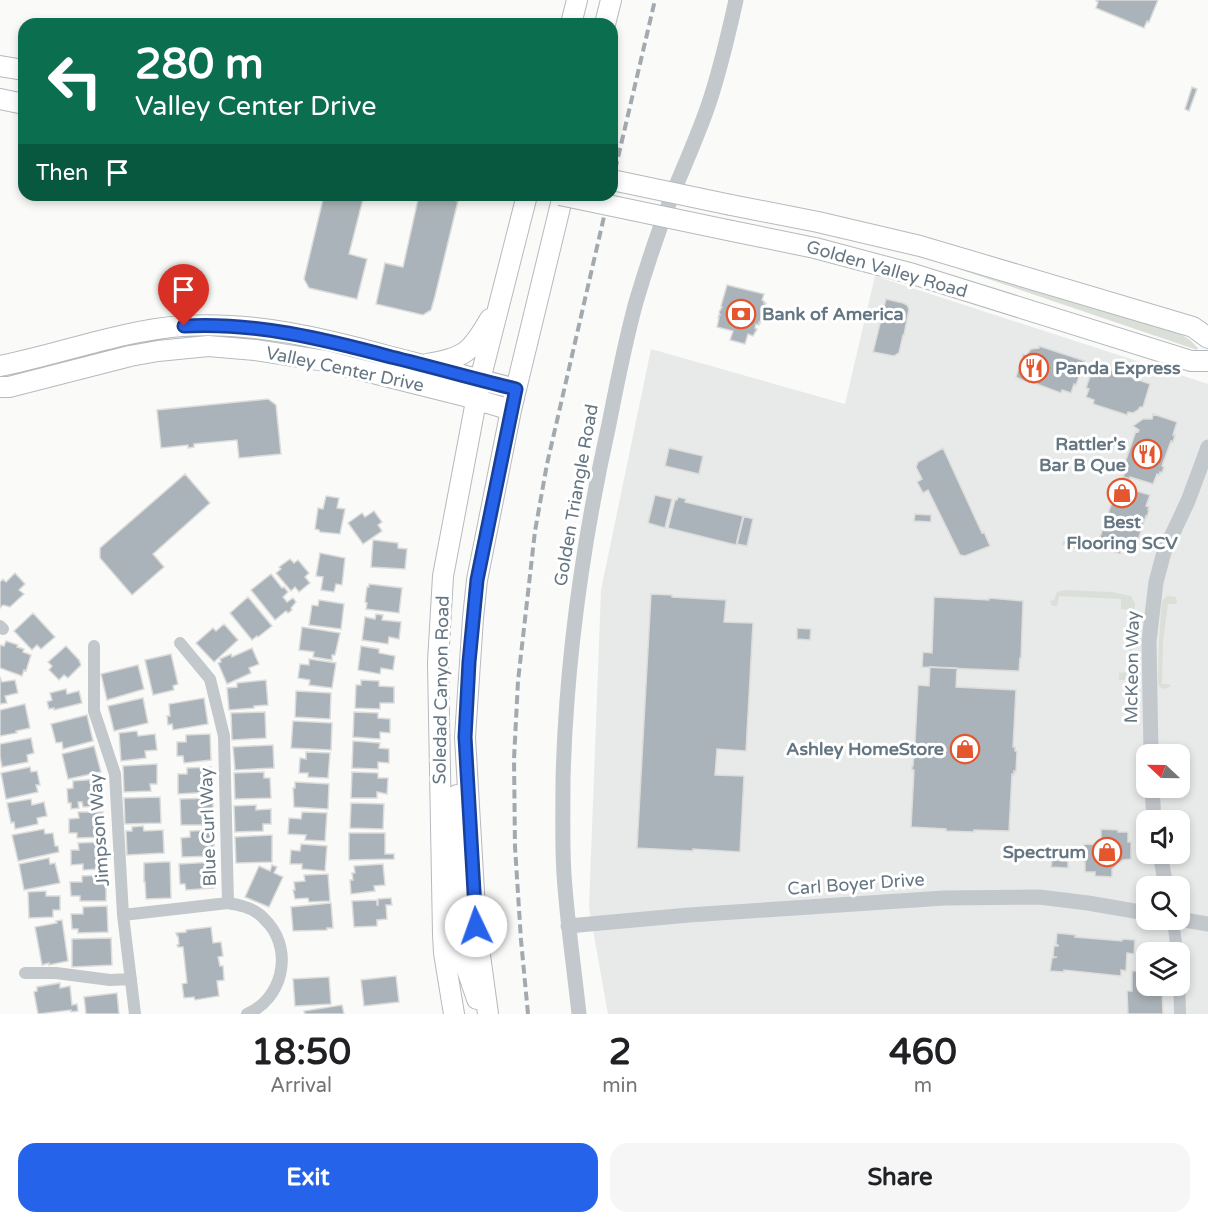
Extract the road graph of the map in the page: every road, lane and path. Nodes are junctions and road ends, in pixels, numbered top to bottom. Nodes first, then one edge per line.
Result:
1 (577, 0) edge
2 (610, 0) edge
3 (736, 0) edge
4 (572, 18) edge
5 (606, 18) edge
6 (0, 66) edge
7 (18, 69) edge
8 (0, 99) edge
9 (18, 103) edge
10 (618, 181) edge
11 (525, 201) edge
12 (561, 201) edge
13 (590, 201) edge
14 (500, 302) junction
15 (1208, 338) edge
16 (1208, 361) edge
17 (421, 364) junction
18 (0, 366) edge
19 (0, 387) edge
20 (516, 389) junction
21 (478, 390) junction
22 (511, 410) junction
23 (1208, 447) edge
24 (180, 643) dead end
25 (94, 646) dead end
26 (465, 737) junction
27 (1151, 744) edge
28 (228, 903) junction
29 (1136, 911) edge
30 (123, 915) junction
31 (1190, 921) edge
32 (1208, 924) edge
33 (568, 926) junction
34 (447, 943) junction
35 (25, 973) dead end
36 (131, 979) junction
37 (1180, 996) edge
38 (135, 1014) edge
39 (247, 1014) edge
40 (454, 1014) edge
41 (483, 1014) edge
42 (488, 1014) edge
43 (579, 1014) edge
44 (1180, 1014) edge

1 - 4 main road
2 - 5 main road
3 - 33 street, Golden Triangle Road
6 - 7 main road
8 - 9 main road
10 - 15 main road, Golden Valley Road, bridge
11 - 14 main road, Soledad Canyon Road
12 - 20 main road, Soledad Canyon Road
13 - 16 main road, Golden Valley Road, bridge
14 - 17 main road
14 - 21 main road, Soledad Canyon Road
17 - 18 main road, Valley Center Drive
17 - 21 main road, Valley Center Drive
19 - 21 main road, Valley Center Drive
20 - 21 main road, Valley Center Drive
20 - 22 main road, Soledad Canyon Road
21 - 22 main road, Valley Center Drive
21 - 34 main road, Soledad Canyon Road
22 - 26 main road, Soledad Canyon Road
23 - 27 street, McKeon Way
24 - 28 street, Blue Curl Way
25 - 30 street, Jimpson Way
26 - 34 main road
26 - 42 main road, Soledad Canyon Road
28 - 30 street
28 - 39 street, Blue Curl Way
29 - 33 street, Carl Boyer Drive
30 - 36 street, Jimpson Way
31 - 32 street
33 - 43 street, Golden Triangle Road
34 - 40 main road, Soledad Canyon Road
34 - 41 main road
35 - 36 street
36 - 38 street, Jimpson Way
37 - 44 street

